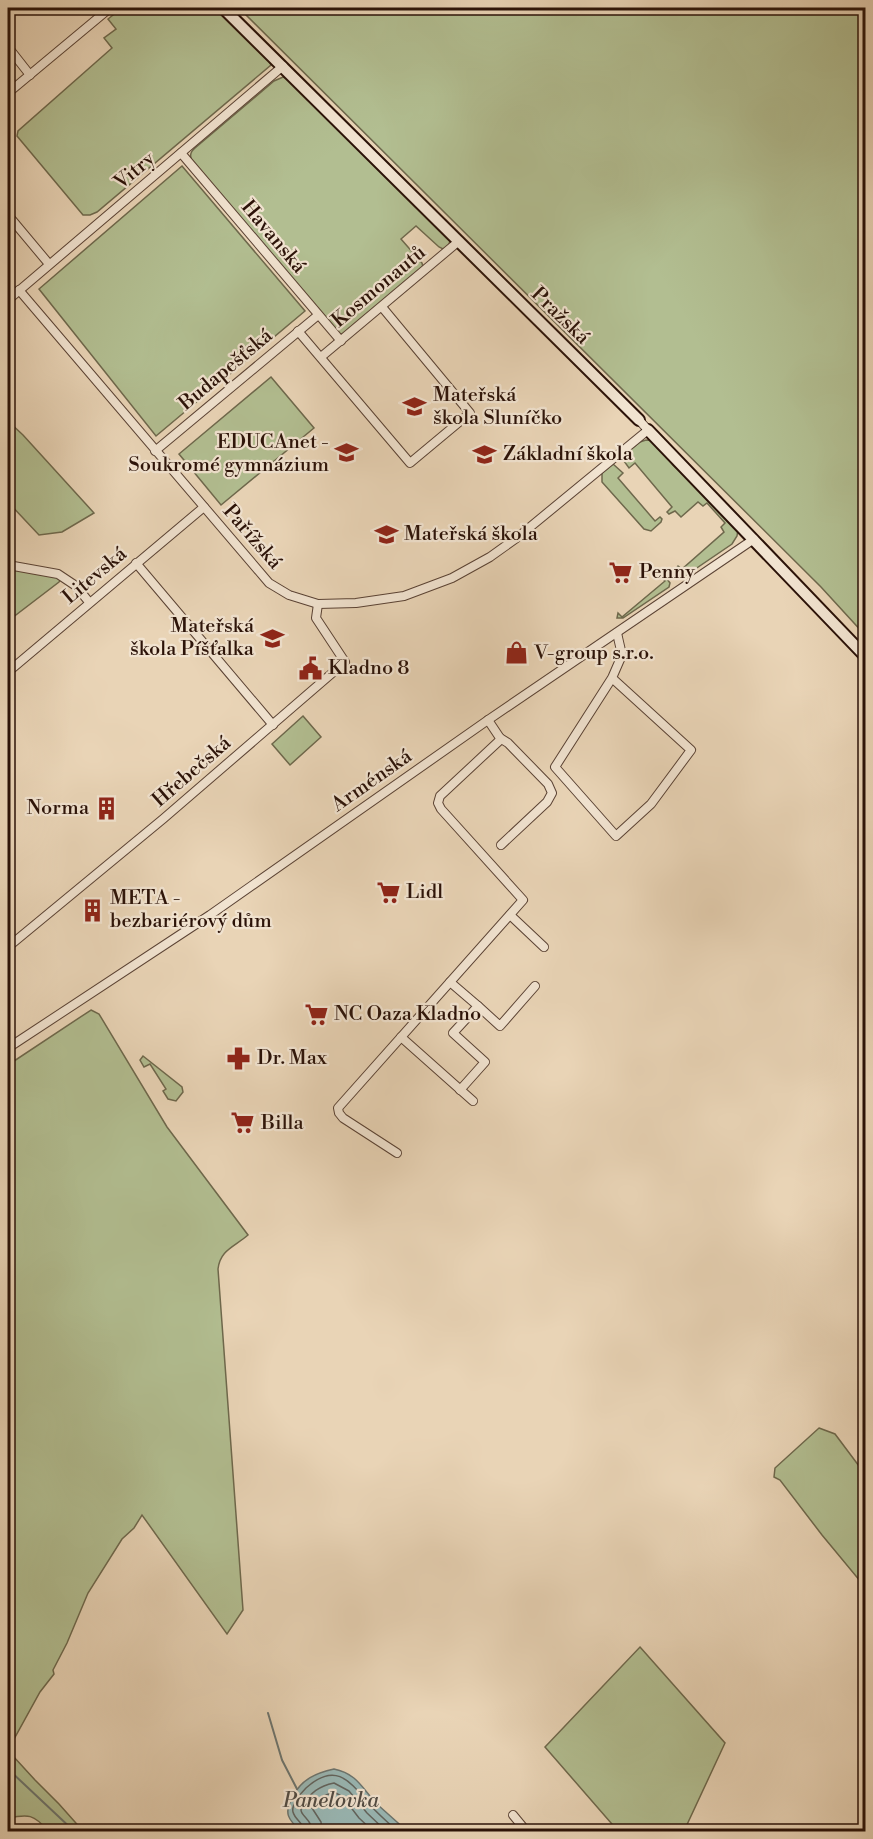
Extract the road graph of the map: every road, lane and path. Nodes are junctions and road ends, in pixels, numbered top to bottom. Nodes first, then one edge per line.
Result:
1 (110, 8) edge
2 (223, 8) edge
3 (8, 47) edge
4 (282, 66) junction
5 (30, 75) junction
6 (8, 93) edge
7 (181, 153) junction
8 (8, 215) edge
9 (459, 241) junction
10 (49, 264) junction
11 (19, 290) junction
12 (8, 300) edge
13 (382, 307) junction
14 (317, 315) junction
15 (298, 331) junction
16 (341, 341) junction
17 (321, 357) junction
18 (639, 420) joint
19 (648, 430) junction
20 (155, 451) junction
21 (204, 507) junction
22 (754, 539) junction
23 (136, 563) junction
24 (8, 565) edge
25 (89, 602) junction
26 (318, 604) junction
27 (617, 633) junction
28 (866, 657) edge
29 (8, 672) edge
30 (612, 678) junction
31 (488, 720) junction
32 (273, 725) junction
33 (500, 738) junction
34 (501, 845) dead end
35 (510, 915) junction
36 (8, 947) edge
37 (544, 947) dead end
38 (450, 982) junction
39 (535, 986) dead end
40 (477, 1006) junction
41 (401, 1037) junction
42 (8, 1048) edge
43 (460, 1090) junction
44 (472, 1101) dead end
45 (397, 1153) dead end
46 (513, 1815) dead end
47 (527, 1832) edge

1 - 5 street
2 - 4 street, Pražská
3 - 5 street
4 - 7 street, Vitry
4 - 9 street, Pražská
5 - 6 street
7 - 10 street, Vitry
7 - 14 street, Havanská
8 - 10 street
9 - 13 street, Kosmonautů
9 - 18 street, Pražská
10 - 11 street, Vitry
11 - 12 street, Vitry
11 - 20 street, Pařížská
13 - 16 street, Kosmonautů
13 - 17 street
14 - 15 street, Budapešťská
14 - 16 street, Havanská
15 - 17 street
15 - 20 street, Budapešťská
16 - 17 street, Kosmonautů
18 - 19 street, Pražská
19 - 22 street, Pražská
19 - 26 street, Pařížská
20 - 21 street, Pařížská
21 - 23 street, Litevská
21 - 26 street, Pařížská
22 - 27 street, Arménská
22 - 28 street, Pražská
23 - 25 street, Litevská
23 - 32 street
24 - 25 street
25 - 29 street, Litevská
26 - 32 street, Hřebečská
27 - 30 street
27 - 31 street, Arménská
30 - 30 street
31 - 33 street
31 - 42 street, Arménská
32 - 36 street, Hřebečská
33 - 34 street
33 - 35 street
35 - 37 street
35 - 38 street
38 - 40 street
38 - 41 street
39 - 40 street
40 - 43 street
41 - 43 street
41 - 45 street
43 - 44 street
46 - 47 street

